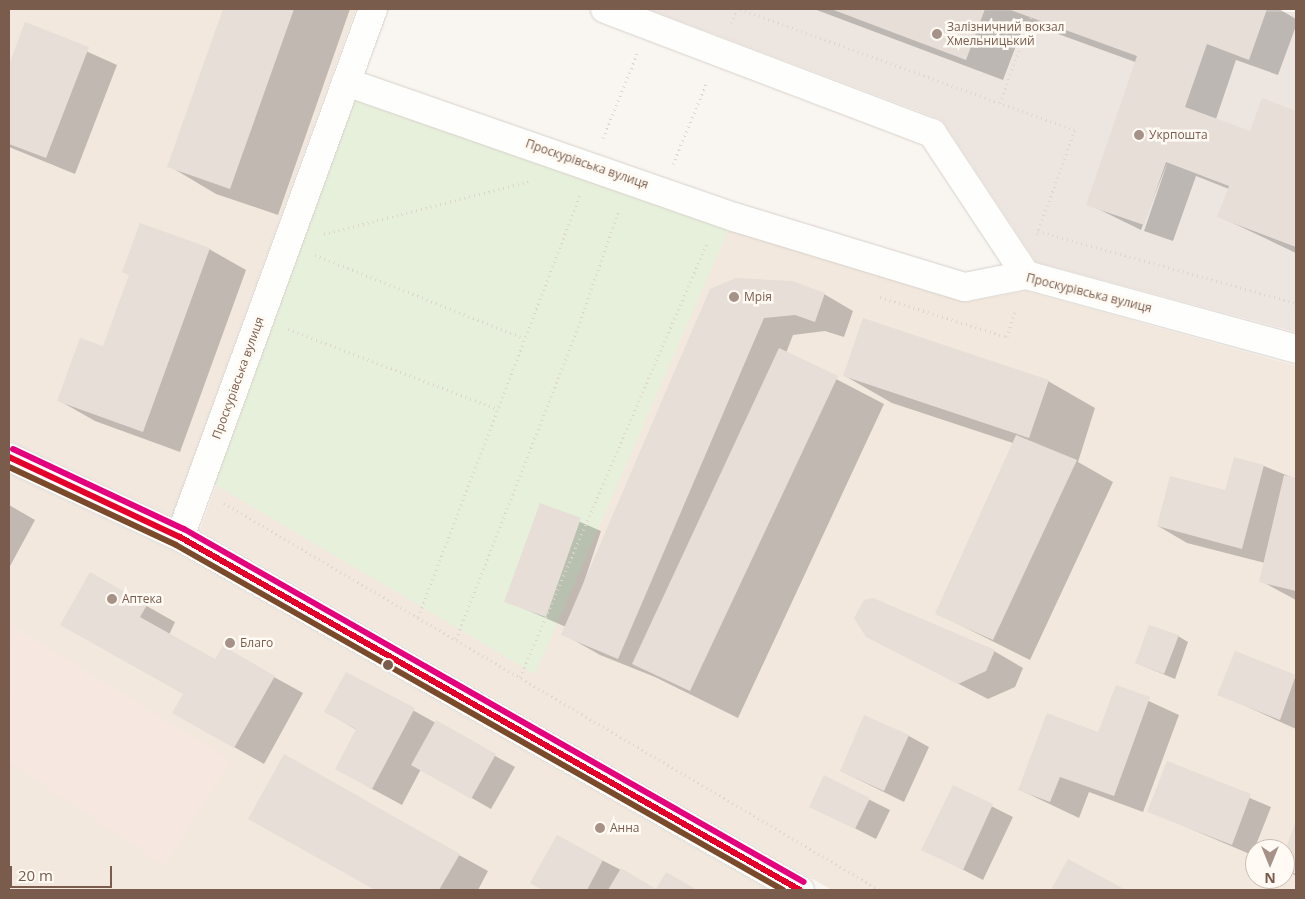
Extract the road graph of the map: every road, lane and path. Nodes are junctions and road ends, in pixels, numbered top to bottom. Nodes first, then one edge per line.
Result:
1 (373, 9) edge
2 (605, 9) edge
3 (740, 9) edge
4 (1031, 17) dead end
5 (648, 25) junction
6 (346, 82) junction
7 (1000, 103) junction
8 (592, 165) junction
9 (630, 178) junction
10 (535, 180) dead end
11 (707, 242) dead end
12 (287, 244) junction
13 (1026, 275) junction
14 (1296, 303) edge
15 (260, 318) junction
16 (524, 338) junction
17 (1296, 348) edge
18 (498, 408) junction
19 (9, 457) edge
20 (198, 487) junction
21 (180, 537) junction
22 (418, 617) junction
23 (456, 639) junction
24 (520, 677) junction
25 (800, 890) edge
26 (880, 890) edge

1 - 6 street
2 - 5 street
3 - 7 path
4 - 7 path
5 - 8 path
5 - 13 street
6 - 8 street, Проскурівська вулиця
6 - 12 street, Проскурівська вулиця
7 - 14 path
8 - 9 street, Проскурівська вулиця
8 - 16 path
9 - 13 street, Проскурівська вулиця
9 - 23 path
10 - 12 path
11 - 24 path
12 - 15 street, Проскурівська вулиця
12 - 16 path
13 - 17 street, Проскурівська вулиця
15 - 18 path
15 - 20 street, Проскурівська вулиця
16 - 18 path
18 - 22 path
19 - 21 street
20 - 21 street, Проскурівська вулиця
20 - 22 path
21 - 25 street
22 - 23 path
23 - 24 path
24 - 26 path

